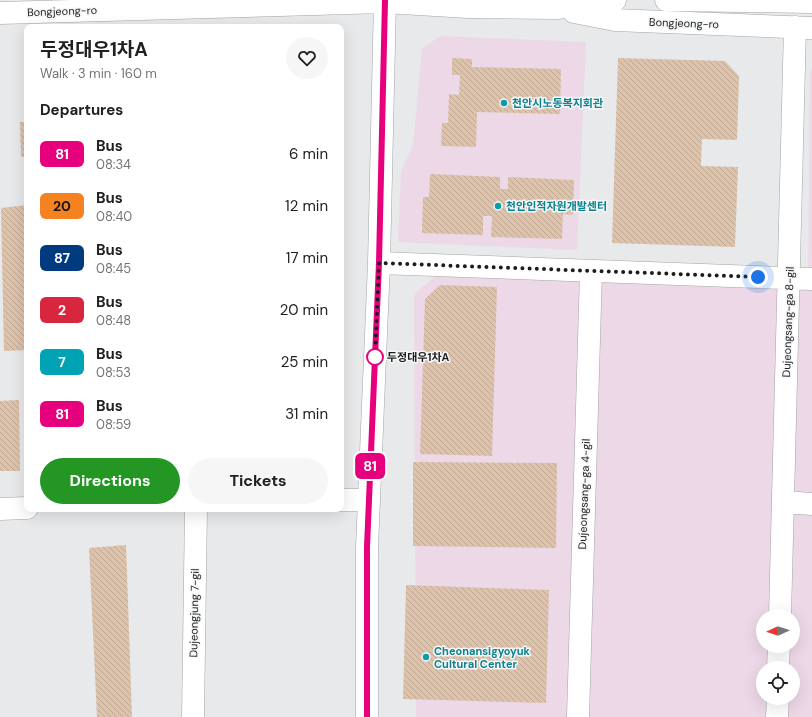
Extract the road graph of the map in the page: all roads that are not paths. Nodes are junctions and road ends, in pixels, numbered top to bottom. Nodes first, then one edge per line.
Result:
1 (616, 0) edge
2 (666, 0) edge
3 (385, 1) edge
4 (812, 2) edge
5 (557, 8) junction
6 (0, 13) edge
7 (804, 28) edge
8 (379, 263) junction
9 (591, 271) junction
10 (789, 278) junction
11 (812, 279) edge
12 (344, 500) edge
13 (369, 500) junction
14 (783, 502) junction
15 (812, 504) edge
16 (24, 508) edge
17 (0, 509) edge
18 (196, 512) edge
19 (780, 609) edge
20 (778, 705) edge
21 (193, 717) edge
22 (367, 717) edge
23 (578, 717) edge
24 (777, 717) edge

1 - 5 street, Bongjeong-ro
2 - 4 street, Bongjeong-ro
3 - 5 street, Bongjeong-ro
3 - 6 street, Bongjeong-ro
3 - 8 street
5 - 7 street, Bongjeong-ro
7 - 10 street, Dujeongsang-ga 8-gil
8 - 9 street
8 - 13 street
9 - 10 street
9 - 23 street, Dujeongsang-ga 4-gil
10 - 11 street
10 - 14 street, Dujeongsang-ga 8-gil
12 - 13 street
13 - 22 street
14 - 15 street
14 - 19 street, Dujeongsang-ga 8-gil
16 - 17 street
18 - 21 street, Dujeongjung 7-gil
20 - 24 street

